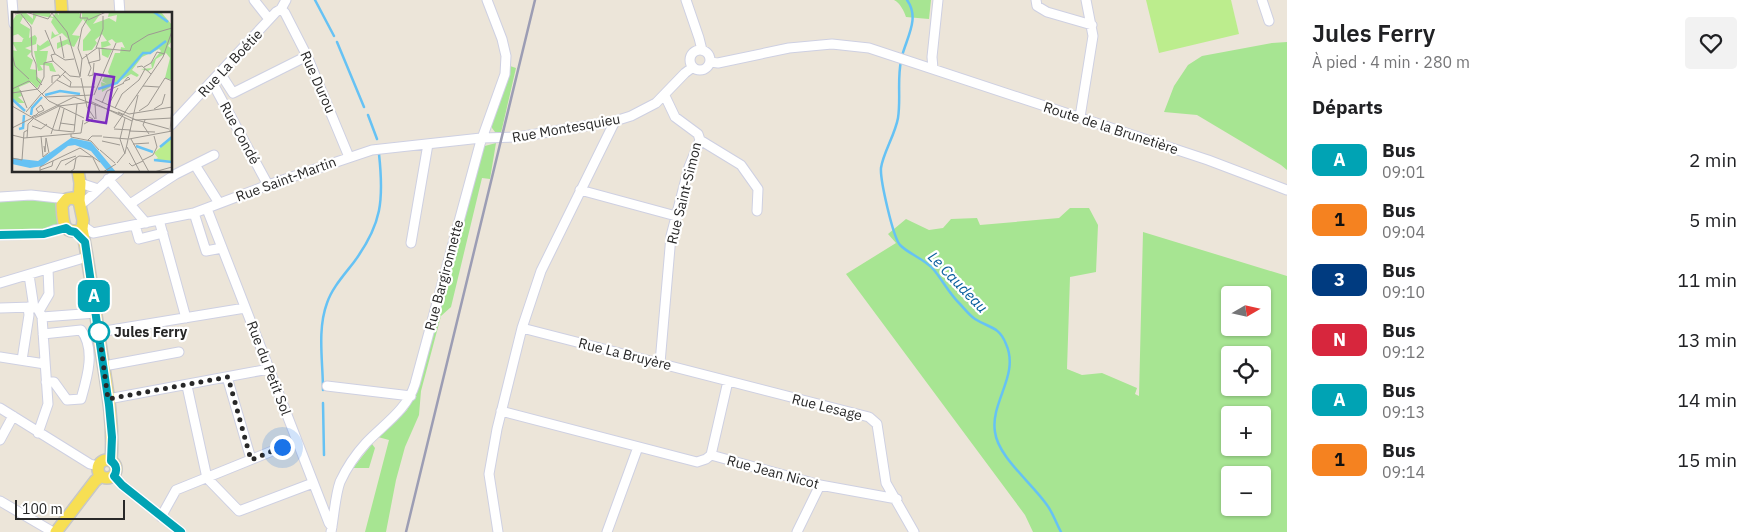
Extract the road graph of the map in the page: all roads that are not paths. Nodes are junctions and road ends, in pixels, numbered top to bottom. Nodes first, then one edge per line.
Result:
1 (254, 0) edge
2 (286, 0) edge
3 (487, 0) edge
4 (686, 0) edge
5 (938, 0) edge
6 (1036, 0) edge
7 (1086, 0) edge
8 (1262, 0) edge
9 (281, 9) junction
10 (270, 19) junction
11 (1268, 21) dead end
12 (1092, 25) junction
13 (702, 50) junction
14 (307, 56) junction
15 (710, 62) junction
16 (693, 67) junction
17 (933, 68) junction
18 (220, 73) junction
19 (212, 82) junction
20 (665, 96) junction
21 (1080, 117) junction
22 (615, 121) junction
23 (172, 124) edge
24 (481, 138) junction
25 (700, 140) junction
26 (428, 144) junction
27 (214, 155) dead end
28 (349, 157) junction
29 (195, 165) junction
30 (78, 172) edge
31 (118, 172) edge
32 (173, 172) edge
33 (108, 179) junction
34 (80, 183) junction
35 (268, 185) junction
36 (98, 189) junction
37 (580, 190) junction
38 (1287, 190) edge
39 (0, 197) edge
40 (67, 199) junction
41 (80, 202) junction
42 (219, 203) junction
43 (130, 204) junction
44 (207, 209) junction
45 (756, 211) dead end
46 (194, 213) junction
47 (676, 216) junction
48 (159, 220) junction
49 (146, 223) junction
50 (135, 225) junction
51 (80, 230) junction
52 (163, 233) junction
53 (0, 235) edge
54 (410, 243) dead end
55 (222, 248) junction
56 (87, 257) junction
57 (48, 269) junction
58 (29, 275) junction
59 (0, 283) edge
60 (0, 308) edge
61 (245, 308) junction
62 (36, 311) junction
63 (96, 313) junction
64 (186, 318) junction
65 (522, 328) junction
66 (99, 332) junction
67 (43, 334) junction
68 (179, 352) dead end
69 (0, 357) edge
70 (22, 360) junction
71 (660, 363) junction
72 (45, 364) junction
73 (104, 366) junction
74 (269, 369) junction
75 (228, 377) junction
76 (728, 381) junction
77 (46, 382) junction
78 (187, 386) junction
79 (327, 386) dead end
80 (411, 396) junction
81 (108, 399) junction
82 (0, 408) edge
83 (501, 412) junction
84 (13, 416) junction
85 (38, 433) junction
86 (0, 440) edge
87 (297, 441) junction
88 (638, 447) junction
89 (711, 455) junction
90 (251, 460) junction
91 (111, 461) junction
92 (100, 471) junction
93 (114, 476) junction
94 (207, 478) junction
95 (313, 483) junction
96 (820, 485) junction
97 (897, 499) junction
98 (0, 501) edge
99 (161, 517) junction
100 (332, 529) edge
101 (55, 532) edge
102 (181, 532) edge
103 (498, 532) edge
104 (607, 532) edge
105 (798, 532) edge
106 (914, 532) edge

1 - 10 street
2 - 9 street, Rue La Boétie
3 - 24 street, Rue Bargironnette
4 - 13 street
5 - 17 street
6 - 12 street
7 - 12 street
8 - 11 street
9 - 10 street, Rue La Boétie
9 - 14 street, Rue Durou
10 - 18 street, Rue La Boétie
12 - 21 street
13 - 15 street
13 - 16 street
14 - 18 street
14 - 28 street, Rue Durou
15 - 16 street
15 - 17 street
16 - 20 street, Rue Montesquieu
17 - 21 street, Route de la Brunetière
18 - 19 street, Rue La Boétie
19 - 23 street, Rue La Boétie
19 - 35 street, Rue Condé
20 - 22 street, Rue Montesquieu
20 - 25 street, Rue Saint-Simon
21 - 38 street, Route de la Brunetière
22 - 24 street, Rue Montesquieu
22 - 37 street
24 - 26 street, Rue Saint-Martin
24 - 80 street, Rue Bargironnette
25 - 45 street
25 - 47 street, Rue Saint-Simon
26 - 28 street, Rue Saint-Martin
26 - 54 street
27 - 29 street
28 - 35 street, Rue Saint-Martin
29 - 32 street
29 - 42 street
30 - 34 main road
31 - 33 street
32 - 43 street
33 - 36 street
33 - 43 street
34 - 36 street
34 - 41 main road
35 - 42 street, Rue Saint-Martin
36 - 41 street
37 - 47 street
37 - 65 street
39 - 40 street
40 - 41 main road
40 - 51 main road
41 - 51 main road
42 - 44 street, Rue Saint-Martin
43 - 49 street
44 - 46 street, Rue Saint-Martin
44 - 55 street, Rue du Petit Sol
46 - 48 street, Rue Saint-Martin
46 - 55 street
47 - 71 street, Rue Saint-Simon
48 - 49 street, Rue Saint-Martin
48 - 52 street
49 - 50 street, Rue Saint-Martin
50 - 51 street, Rue Saint-Martin
50 - 52 street
51 - 53 street, Rue Saint-Martin
51 - 56 main road
52 - 64 street
55 - 61 street, Rue du Petit Sol
56 - 57 street
56 - 63 main road
57 - 58 street
57 - 62 street
58 - 59 street
58 - 62 street
60 - 62 street
61 - 64 street
61 - 74 street, Rue du Petit Sol
62 - 63 street
62 - 67 street
62 - 70 street
63 - 66 main road
64 - 66 street
65 - 71 street, Rue La Bruyère
65 - 83 street
66 - 73 main road
67 - 72 street
67 - 77 street
68 - 73 street
69 - 70 street
70 - 72 street
71 - 76 street, Rue La Bruyère
72 - 77 street
73 - 81 main road
74 - 75 street
74 - 87 street, Rue du Petit Sol
75 - 78 street
75 - 90 street
76 - 89 street
76 - 97 street, Rue Lesage
77 - 85 street
78 - 81 street
78 - 94 street
79 - 80 street
80 - 100 street, Rue Bargironnette
81 - 91 main road
82 - 84 street
83 - 88 street, Rue Jean Nicot
83 - 103 street
84 - 85 street
84 - 86 street
85 - 92 street
87 - 90 street
87 - 95 street, Rue du Petit Sol
88 - 89 street, Rue Jean Nicot
88 - 104 street
89 - 96 street, Rue Jean Nicot
90 - 94 street
91 - 92 main road
91 - 93 main road
92 - 93 main road
92 - 101 main road
93 - 99 street
94 - 95 street
94 - 99 street
95 - 100 street, Rue du Petit Sol
96 - 97 street, Rue Jean Nicot
96 - 105 street
97 - 106 street
98 - 101 street
99 - 102 street

